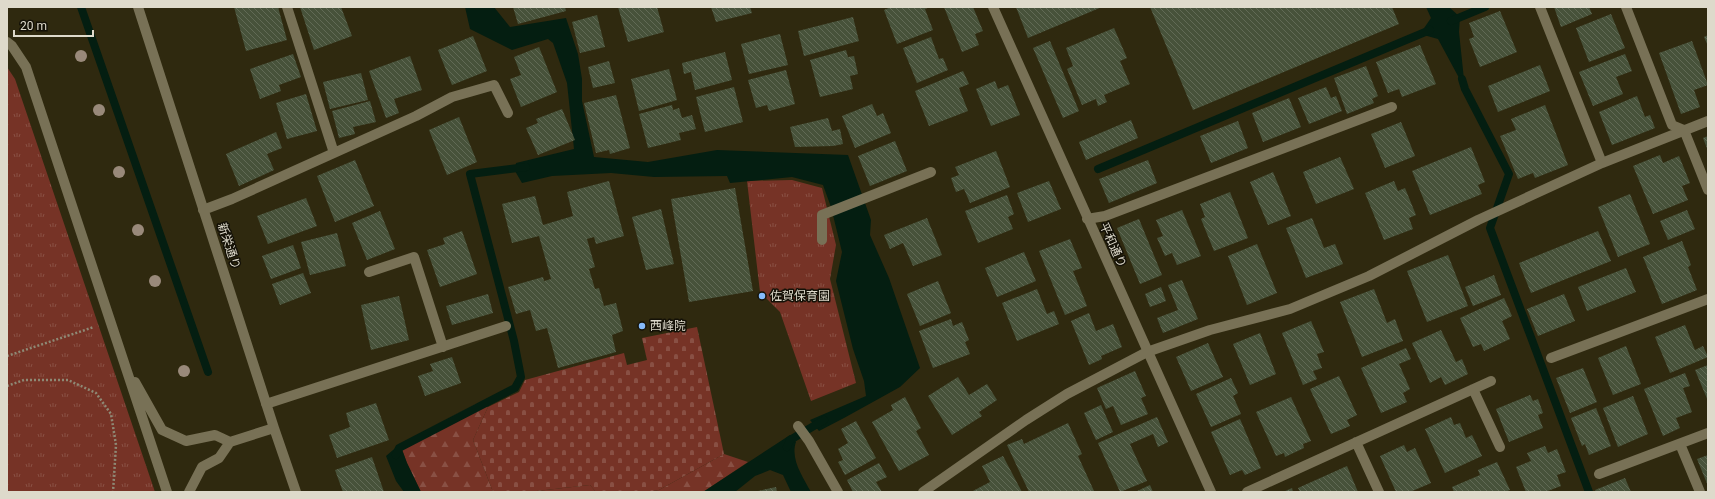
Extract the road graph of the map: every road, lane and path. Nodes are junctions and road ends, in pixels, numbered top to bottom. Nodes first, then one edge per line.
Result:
1 (138, 7) edge
2 (287, 7) edge
3 (994, 7) edge
4 (1540, 7) edge
5 (1626, 7) edge
6 (7, 42) edge
7 (1392, 107) dead end
8 (508, 113) dead end
9 (1708, 121) edge
10 (1684, 130) junction
11 (334, 154) junction
12 (1602, 163) junction
13 (931, 172) dead end
14 (1708, 190) edge
15 (204, 210) junction
16 (1087, 218) junction
17 (822, 240) dead end
18 (369, 272) dead end
19 (1708, 299) edge
20 (506, 326) dead end
21 (94, 327) dead end
22 (444, 347) junction
23 (1147, 352) junction
24 (7, 356) edge
25 (1551, 358) dead end
26 (123, 362) junction
27 (1491, 381) dead end
28 (7, 386) edge
29 (1473, 389) junction
30 (266, 404) junction
31 (798, 426) dead end
32 (274, 428) junction
33 (1708, 433) edge
34 (230, 442) junction
35 (1356, 442) junction
36 (1680, 444) junction
37 (1500, 447) dead end
38 (1599, 474) dead end
39 (113, 492) edge
40 (167, 492) edge
41 (189, 492) edge
42 (296, 492) edge
43 (838, 492) edge
44 (924, 492) edge
45 (1211, 492) edge
46 (1247, 492) edge
47 (1379, 492) edge
48 (1700, 492) edge

1 - 15 street, 新栄通り
2 - 11 street
3 - 16 street, 平和通り
4 - 12 street
5 - 10 street
6 - 26 street
7 - 16 street
8 - 11 street
9 - 10 street
10 - 12 street
10 - 14 street
11 - 15 street
12 - 23 street
13 - 17 street
15 - 30 street, 新栄通り
16 - 23 street, 平和通り
18 - 22 street
19 - 25 street
20 - 22 street
21 - 24 path
22 - 30 street
23 - 44 street
23 - 45 street, 平和通り
26 - 34 street
26 - 40 street
27 - 29 street
28 - 39 path
29 - 35 street
29 - 37 street
30 - 32 street, 新栄通り
31 - 43 street
32 - 34 street
32 - 42 street, 新栄通り
33 - 36 street
34 - 41 street
35 - 46 street
35 - 47 street
36 - 38 street
36 - 48 street

